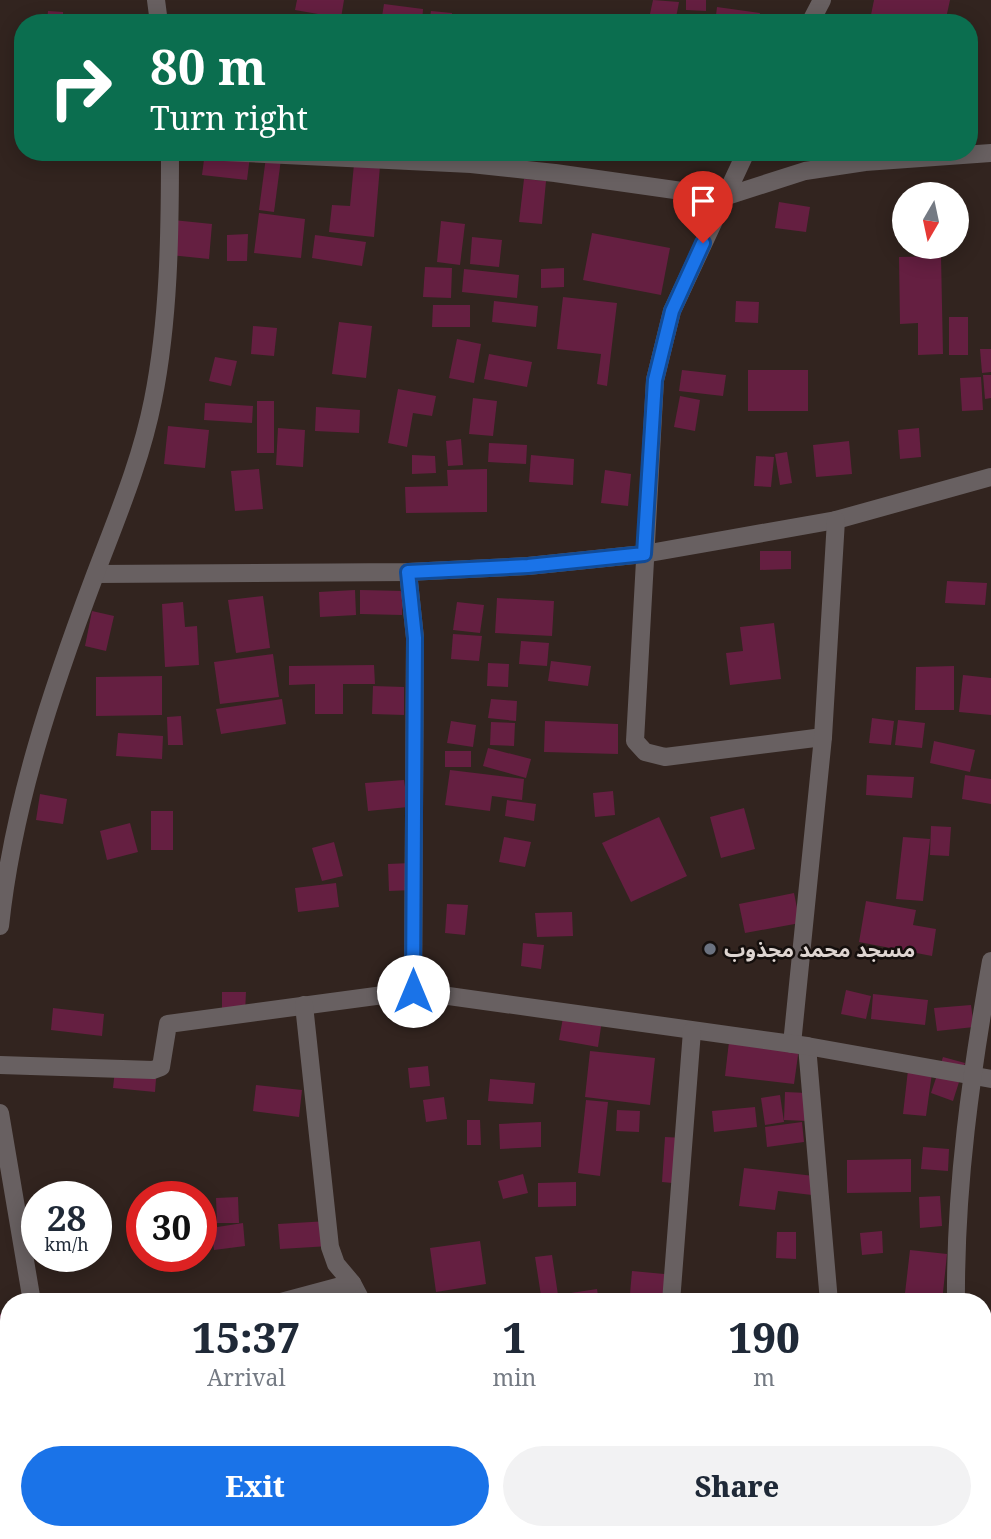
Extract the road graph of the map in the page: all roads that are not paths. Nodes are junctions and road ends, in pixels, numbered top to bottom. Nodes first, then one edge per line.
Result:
1 (170, 161) edge
2 (409, 161) edge
3 (742, 161) edge
4 (879, 161) edge
5 (724, 197) junction
6 (991, 477) edge
7 (836, 520) junction
8 (644, 554) junction
9 (408, 572) junction
10 (96, 573) junction
11 (823, 737) junction
12 (0, 926) edge
13 (991, 961) edge
14 (413, 991) junction
15 (304, 1005) junction
16 (692, 1031) junction
17 (800, 1045) junction
18 (0, 1065) edge
19 (971, 1073) junction
20 (991, 1079) edge
21 (0, 1113) edge
22 (352, 1283) junction
23 (30, 1293) edge
24 (315, 1293) edge
25 (357, 1293) edge
26 (672, 1293) edge
27 (828, 1293) edge
28 (956, 1293) edge

1 - 10 street
2 - 5 street
3 - 5 street
4 - 5 street
5 - 8 street
6 - 7 street
7 - 8 street
7 - 11 street
8 - 9 street
8 - 11 street
9 - 10 street
9 - 14 street
10 - 12 street
11 - 17 street
13 - 19 street
14 - 15 street
14 - 16 street
15 - 18 street
15 - 22 street
16 - 17 street
16 - 26 street
17 - 19 street
17 - 27 street
19 - 20 street
19 - 28 street
21 - 23 street
22 - 24 street
22 - 25 street

